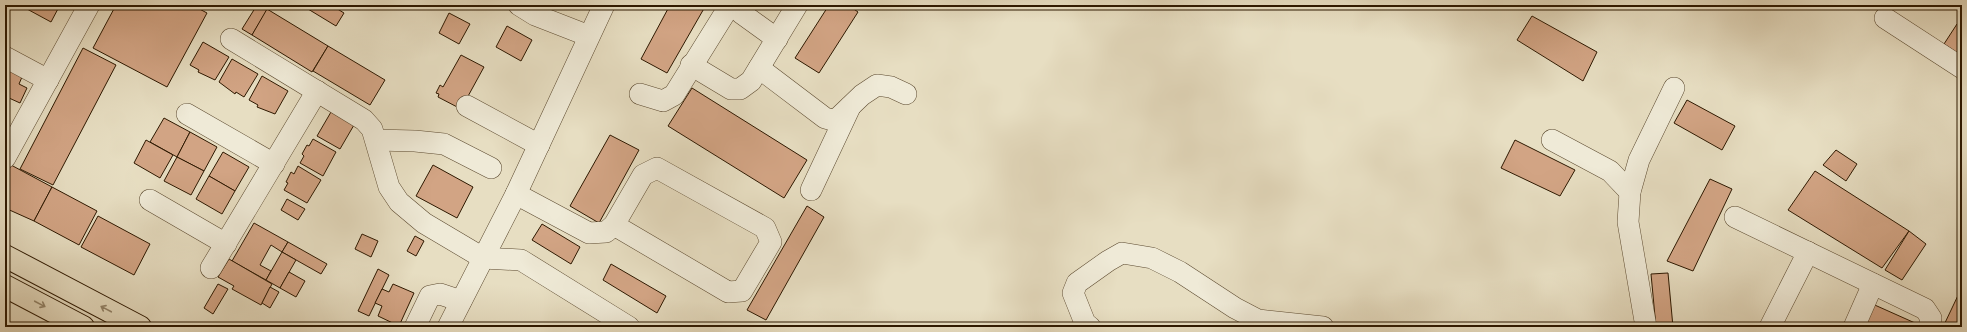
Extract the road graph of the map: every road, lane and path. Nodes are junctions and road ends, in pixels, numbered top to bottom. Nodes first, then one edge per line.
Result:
1 (89, 5) edge
2 (519, 5) edge
3 (604, 5) edge
4 (730, 5) edge
5 (736, 5) edge
6 (797, 5) edge
7 (1885, 18) dead end
8 (589, 36) junction
9 (231, 39) dead end
10 (777, 39) junction
11 (5, 57) edge
12 (691, 66) junction
13 (759, 68) junction
14 (1962, 68) edge
15 (48, 80) junction
16 (1674, 88) dead end
17 (317, 91) junction
18 (640, 94) dead end
19 (906, 94) dead end
20 (468, 106) dead end
21 (850, 107) junction
22 (187, 114) dead end
23 (376, 140) junction
24 (1552, 140) dead end
25 (539, 145) junction
26 (5, 158) edge
27 (274, 164) junction
28 (491, 168) dead end
29 (811, 190) dead end
30 (1630, 192) junction
31 (516, 194) junction
32 (150, 200) dead end
33 (1735, 217) dead end
34 (614, 225) junction
35 (226, 244) junction
36 (1808, 252) junction
37 (5, 256) edge
38 (483, 258) junction
39 (211, 268) dead end
40 (1873, 284) junction
41 (5, 286) edge
42 (461, 301) junction
43 (1272, 324) edge
44 (1777, 325) edge
45 (83, 327) edge
46 (140, 327) edge
47 (415, 327) edge
48 (448, 327) edge
49 (629, 327) edge
50 (1090, 327) edge
51 (1323, 327) edge
52 (1646, 327) edge
53 (1854, 327) edge
54 (1929, 327) edge

1 - 15 street
2 - 8 street
3 - 8 street
4 - 12 street
5 - 10 street
6 - 10 street
7 - 14 street
8 - 25 street
9 - 17 street
10 - 13 street
11 - 15 street
12 - 13 street
12 - 18 street
13 - 21 street
15 - 26 street
16 - 30 street
17 - 23 street
17 - 27 street
19 - 21 street
20 - 25 street
21 - 29 street
22 - 27 street
23 - 28 street
23 - 38 street
24 - 30 street
25 - 31 street
27 - 35 street
30 - 52 street
31 - 34 street
31 - 38 street
32 - 35 street
33 - 36 street
34 - 34 street
35 - 39 street
36 - 40 street
36 - 44 street
46 -> 37 main road
38 - 42 street
38 - 49 street
40 - 53 street
40 - 54 street
41 -> 45 main road
42 - 47 street
42 - 48 street
43 - 50 street
43 - 51 street

